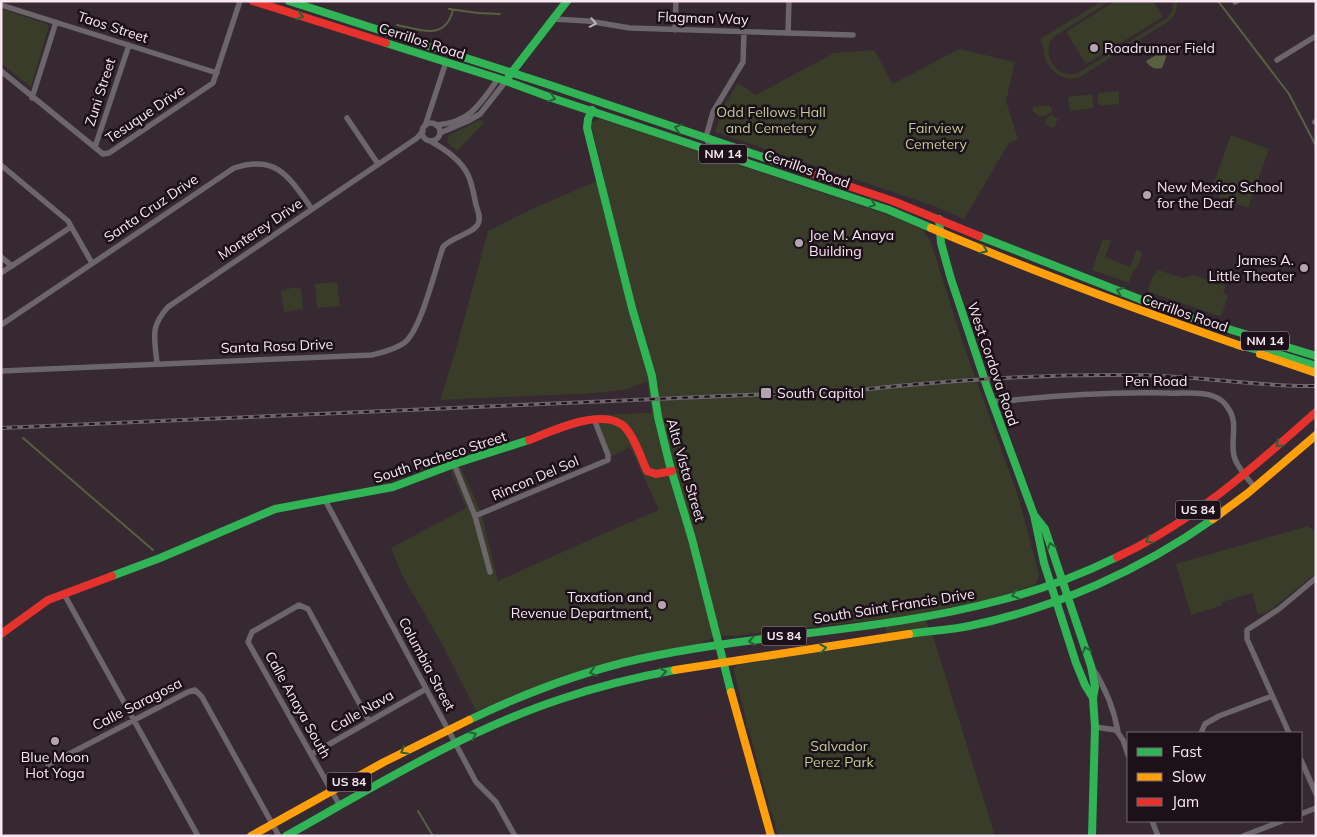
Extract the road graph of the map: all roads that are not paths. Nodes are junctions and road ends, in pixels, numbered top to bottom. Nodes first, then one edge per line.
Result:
1 (240, 1) edge
2 (253, 1) edge
3 (289, 1) edge
4 (567, 1) edge
5 (676, 1) edge
6 (789, 1) edge
7 (1, 5) edge
8 (553, 19) junction
9 (56, 22) junction
10 (675, 30) junction
11 (744, 32) junction
12 (788, 33) junction
13 (853, 35) dead end
14 (1316, 36) edge
15 (128, 45) junction
16 (1277, 60) dead end
17 (446, 62) junction
18 (1, 71) edge
19 (511, 72) junction
20 (217, 73) junction
21 (502, 80) junction
22 (32, 98) junction
23 (592, 110) junction
24 (427, 115) junction
25 (347, 118) dead end
26 (435, 124) junction
27 (424, 129) junction
28 (439, 135) junction
29 (706, 137) junction
30 (417, 138) junction
31 (428, 140) junction
32 (95, 147) junction
33 (442, 147) junction
34 (711, 150) junction
35 (378, 164) junction
36 (1, 165) edge
37 (312, 209) junction
38 (939, 219) junction
39 (71, 226) junction
40 (939, 231) junction
41 (1, 257) edge
42 (92, 263) junction
43 (1049, 265) junction
44 (12, 266) junction
45 (1, 273) edge
46 (1046, 275) junction
47 (1, 325) edge
48 (1238, 344) junction
49 (1316, 356) edge
50 (156, 364) junction
51 (1316, 366) edge
52 (1, 371) edge
53 (1316, 374) edge
54 (992, 401) junction
55 (1316, 412) edge
56 (594, 419) junction
57 (1316, 435) edge
58 (454, 464) junction
59 (672, 471) junction
60 (1246, 474) junction
61 (1255, 488) junction
62 (325, 500) junction
63 (1034, 515) junction
64 (476, 516) junction
65 (490, 572) dead end
66 (1316, 578) edge
67 (1062, 580) junction
68 (1050, 585) junction
69 (64, 594) junction
70 (1068, 597) junction
71 (1055, 601) junction
72 (1, 634) edge
73 (719, 646) junction
74 (723, 662) junction
75 (1091, 666) junction
76 (426, 688) junction
77 (1272, 696) junction
78 (1093, 698) junction
79 (133, 720) junction
80 (370, 721) junction
81 (1095, 727) junction
82 (447, 728) junction
83 (1118, 732) junction
84 (1201, 732) edge
85 (1288, 732) edge
86 (456, 743) junction
87 (1127, 752) edge
88 (312, 754) junction
89 (1302, 762) edge
90 (48, 765) dead end
91 (332, 791) junction
92 (1316, 794) edge
93 (340, 806) junction
94 (1316, 808) edge
95 (1302, 814) edge
96 (1152, 822) edge
97 (1279, 822) edge
98 (272, 824) junction
99 (198, 836) edge
100 (251, 836) edge
101 (279, 836) edge
102 (286, 836) edge
103 (515, 836) edge
104 (771, 836) edge
105 (1092, 836) edge
106 (1158, 836) edge
107 (1243, 836) edge

1 - 20 street, Tesuque Drive
2 -> 17 main road, Cerrillos Road / NM 14
3 - 19 main road, Cerrillos Road / NM 14
4 - 8 main road
5 - 10 street
6 - 12 street
7 - 9 street, Taos Street
8 -> 10 street, Flagman Way
8 - 19 main road
9 - 15 street, Taos Street
9 - 22 street
10 - 11 street, Flagman Way
11 - 12 street, Flagman Way
11 - 29 street
12 - 13 street, Flagman Way
14 - 16 street
15 - 20 street, Taos Street
15 - 32 street, Zuni Street
17 - 21 main road, Cerrillos Road / NM 14
17 - 24 street
18 - 22 street, Tesuque Drive
19 - 21 main road
29 -> 19 main road, Cerrillos Road / NM 14
20 - 32 street, Tesuque Drive
21 -> 23 main road, Cerrillos Road / NM 14
21 - 26 street
21 - 28 street
22 - 32 street, Tesuque Drive
23 - 34 main road, Cerrillos Road / NM 14
23 - 59 main road, Alta Vista Street
24 - 26 street
24 - 27 street
25 - 35 street
26 - 27 street
26 - 28 street
27 - 30 street, Monterey Drive
27 - 31 street
28 - 31 street
28 - 33 street
29 - 34 street
29 - 38 main road, Cerrillos Road / NM 14
30 - 31 street
30 - 35 street, Monterey Drive
31 - 33 street
33 - 50 street, Santa Rosa Drive
34 -> 40 main road, Cerrillos Road / NM 14
35 - 37 street, Monterey Drive
36 - 39 street
37 - 42 street, Santa Cruz Drive
37 - 50 street, Monterey Drive
38 - 40 main road, West Cordova Road
38 - 43 main road, Cerrillos Road / NM 14
39 - 42 street
39 - 44 street
40 -> 46 main road, Cerrillos Road / NM 14
40 - 54 main road, West Cordova Road
41 - 44 street
42 - 47 street, Santa Cruz Drive
43 - 46 main road
49 -> 43 main road, Cerrillos Road / NM 14
44 - 45 street
46 - 48 main road, Cerrillos Road / NM 14
48 - 51 main road
48 - 53 main road, Cerrillos Road / NM 14
50 - 52 street, Santa Rosa Drive
54 - 60 street, Pen Road
54 - 63 main road, West Cordova Road
55 -> 60 main road, South Saint Francis Drive / US 84
56 - 58 main road, South Pacheco Street
56 - 59 main road, South Pacheco Street
56 - 64 street, Rincon Del Sol
57 - 61 main road, US 84
58 - 62 main road, South Pacheco Street
58 - 64 street
59 - 73 main road, Alta Vista Street
60 - 61 street, Pen Road
60 -> 67 main road, South Saint Francis Drive / US 84
61 - 70 main road, US 84
62 - 69 main road, South Pacheco Street
62 - 76 street, Columbia Street
67 -> 63 main road, West Cordova Road
63 - 68 main road, West Cordova Road
64 - 65 street
66 - 77 street
67 - 68 main road, South Saint Francis Drive / US 84
67 - 70 main road, West Cordova Road
68 - 71 main road, West Cordova Road
68 -> 73 main road, South Saint Francis Drive / US 84
69 - 72 main road, South Pacheco Street
69 - 79 street
70 - 71 main road, US 84
75 -> 70 main road, West Cordova Road
74 -> 71 main road, US 84
71 - 78 main road, West Cordova Road
73 - 74 main road, Alta Vista Street
73 -> 82 main road, South Saint Francis Drive / US 84
86 -> 74 main road, US 84
74 - 104 main road, Alta Vista Street
75 - 78 main road, West Cordova Road
75 - 83 street
76 - 80 street, Calle Nava
76 - 82 street, Columbia Street
77 - 84 street
77 - 85 street
78 - 81 main road, West Cordova Road
79 - 90 street, Calle Saragosa
79 - 98 street, Calle Saragosa
79 - 99 street
80 - 88 street, Calle Nava
80 - 88 street, Calle Anaya South
81 - 83 street
81 - 105 main road, West Cordova Road
82 - 86 street, Columbia Street
82 -> 91 main road, South Saint Francis Drive / US 84
83 - 87 street
86 - 93 main road, US 84
86 - 103 street, Columbia Street
88 - 91 street, Calle Anaya South
89 - 92 street
91 - 93 street, Calle Anaya South
91 - 98 main road, South Saint Francis Drive / US 84
93 - 102 main road, US 84
94 - 95 street
96 - 106 street
97 - 107 street
98 - 100 main road, South Saint Francis Drive / US 84
98 - 101 street, Calle Saragosa

